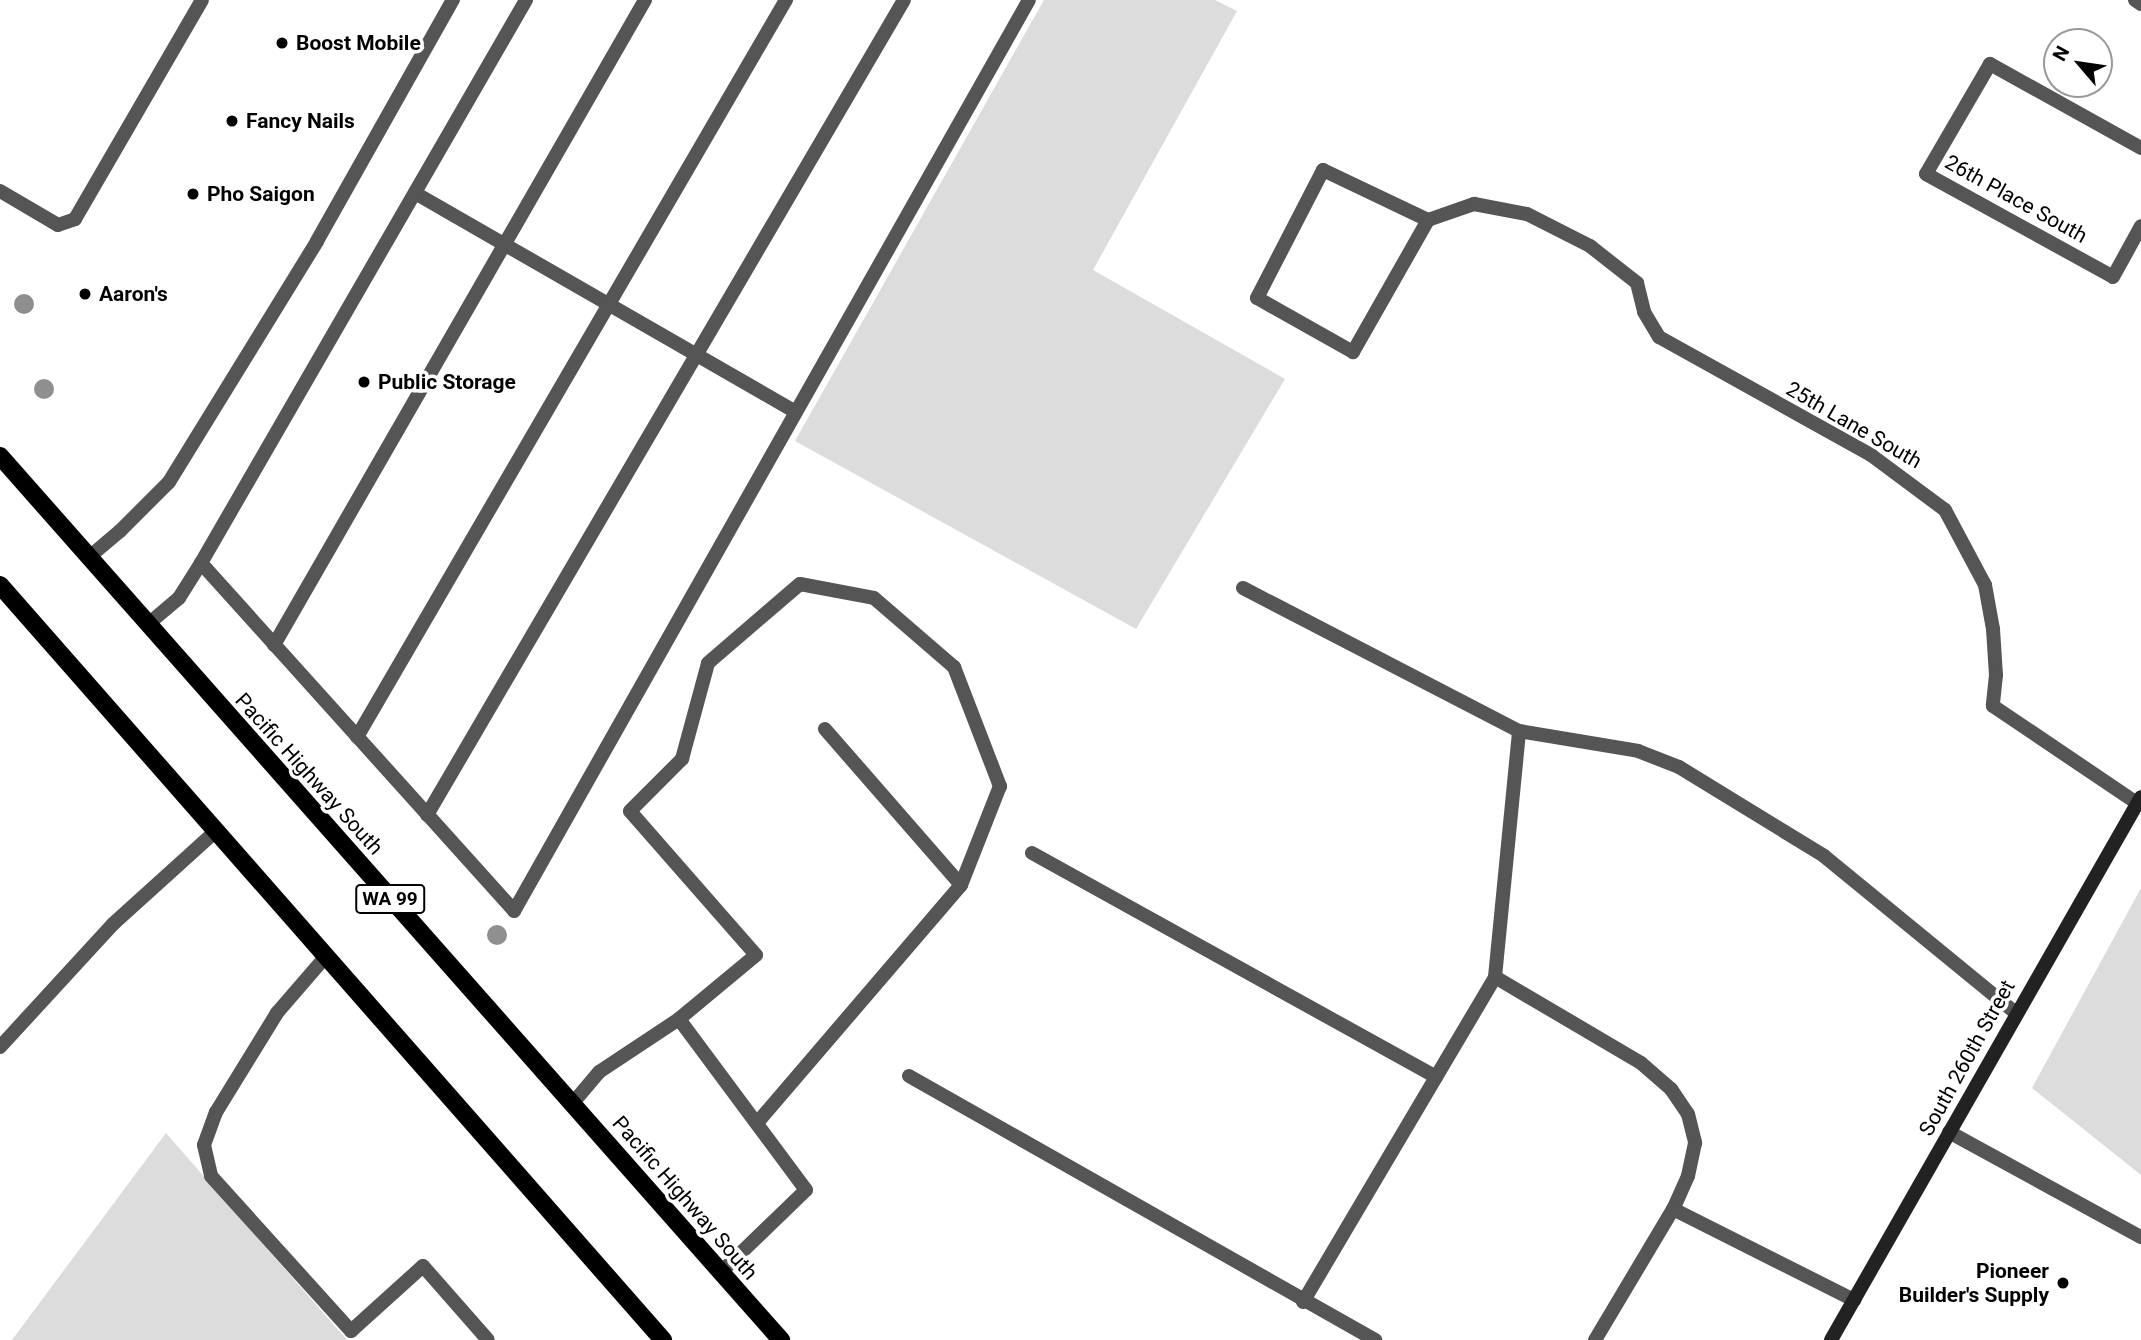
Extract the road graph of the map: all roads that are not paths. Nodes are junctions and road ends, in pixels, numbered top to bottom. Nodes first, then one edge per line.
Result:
1 (202, 0) edge
2 (453, 0) edge
3 (526, 0) edge
4 (645, 0) edge
5 (786, 0) edge
6 (904, 0) edge
7 (1029, 0) edge
8 (2134, 0) edge
9 (2141, 4) edge
10 (2141, 148) edge
11 (0, 191) edge
12 (415, 193) junction
13 (1428, 220) junction
14 (2141, 226) edge
15 (504, 244) junction
16 (609, 305) junction
17 (696, 355) junction
18 (796, 412) junction
19 (0, 456) edge
20 (88, 558) junction
21 (201, 563) junction
22 (0, 585) edge
23 (1243, 587) dead end
24 (147, 625) junction
25 (274, 645) junction
26 (825, 729) dead end
27 (1519, 731) junction
28 (357, 737) junction
29 (2139, 800) edge
30 (428, 816) junction
31 (216, 831) junction
32 (1032, 853) dead end
33 (961, 885) junction
34 (327, 956) junction
35 (1495, 977) junction
36 (2016, 1013) junction
37 (679, 1018) junction
38 (0, 1047) edge
39 (909, 1076) dead end
40 (1436, 1077) junction
41 (572, 1104) junction
42 (757, 1123) junction
43 (1949, 1132) junction
44 (1673, 1209) junction
45 (2141, 1237) edge
46 (721, 1272) junction
47 (1854, 1300) junction
48 (1303, 1301) junction
49 (480, 1337) edge
50 (663, 1340) edge
51 (781, 1340) edge
52 (1375, 1340) edge
53 (1595, 1340) edge
54 (1831, 1340) edge

1 - 11 street
2 - 20 street
3 - 12 street
4 - 15 street
5 - 16 street
6 - 17 street
7 - 18 street
8 - 9 street
10 - 14 street, 26th Place South
12 - 15 street
12 - 21 street
13 - 13 street
13 - 29 street, 25th Lane South
15 - 16 street
15 - 25 street
16 - 17 street
16 - 28 street
17 - 18 street
17 - 30 street
18 - 30 street
19 - 20 main road, Pacific Highway South / WA 99
20 - 24 main road, Pacific Highway South / WA 99
21 - 24 street
21 - 25 street
22 - 31 main road
23 - 27 street
24 - 41 main road, Pacific Highway South / WA 99
25 - 28 street
26 - 33 street
27 - 35 street
27 - 36 street
28 - 30 street
29 - 36 main road, South 260th Street
31 - 34 main road
31 - 38 street
32 - 40 street
33 - 37 street
33 - 42 street
34 - 49 street
34 - 50 main road
35 - 40 street
35 - 44 street
36 - 43 main road, South 260th Street
37 - 41 street
37 - 42 street
39 - 48 street
40 - 48 street
41 - 46 main road, Pacific Highway South / WA 99
42 - 46 street
43 - 45 street
43 - 47 main road, South 260th Street
44 - 47 street
44 - 53 street
46 - 51 main road, Pacific Highway South / WA 99
47 - 54 main road, South 260th Street
48 - 52 street

